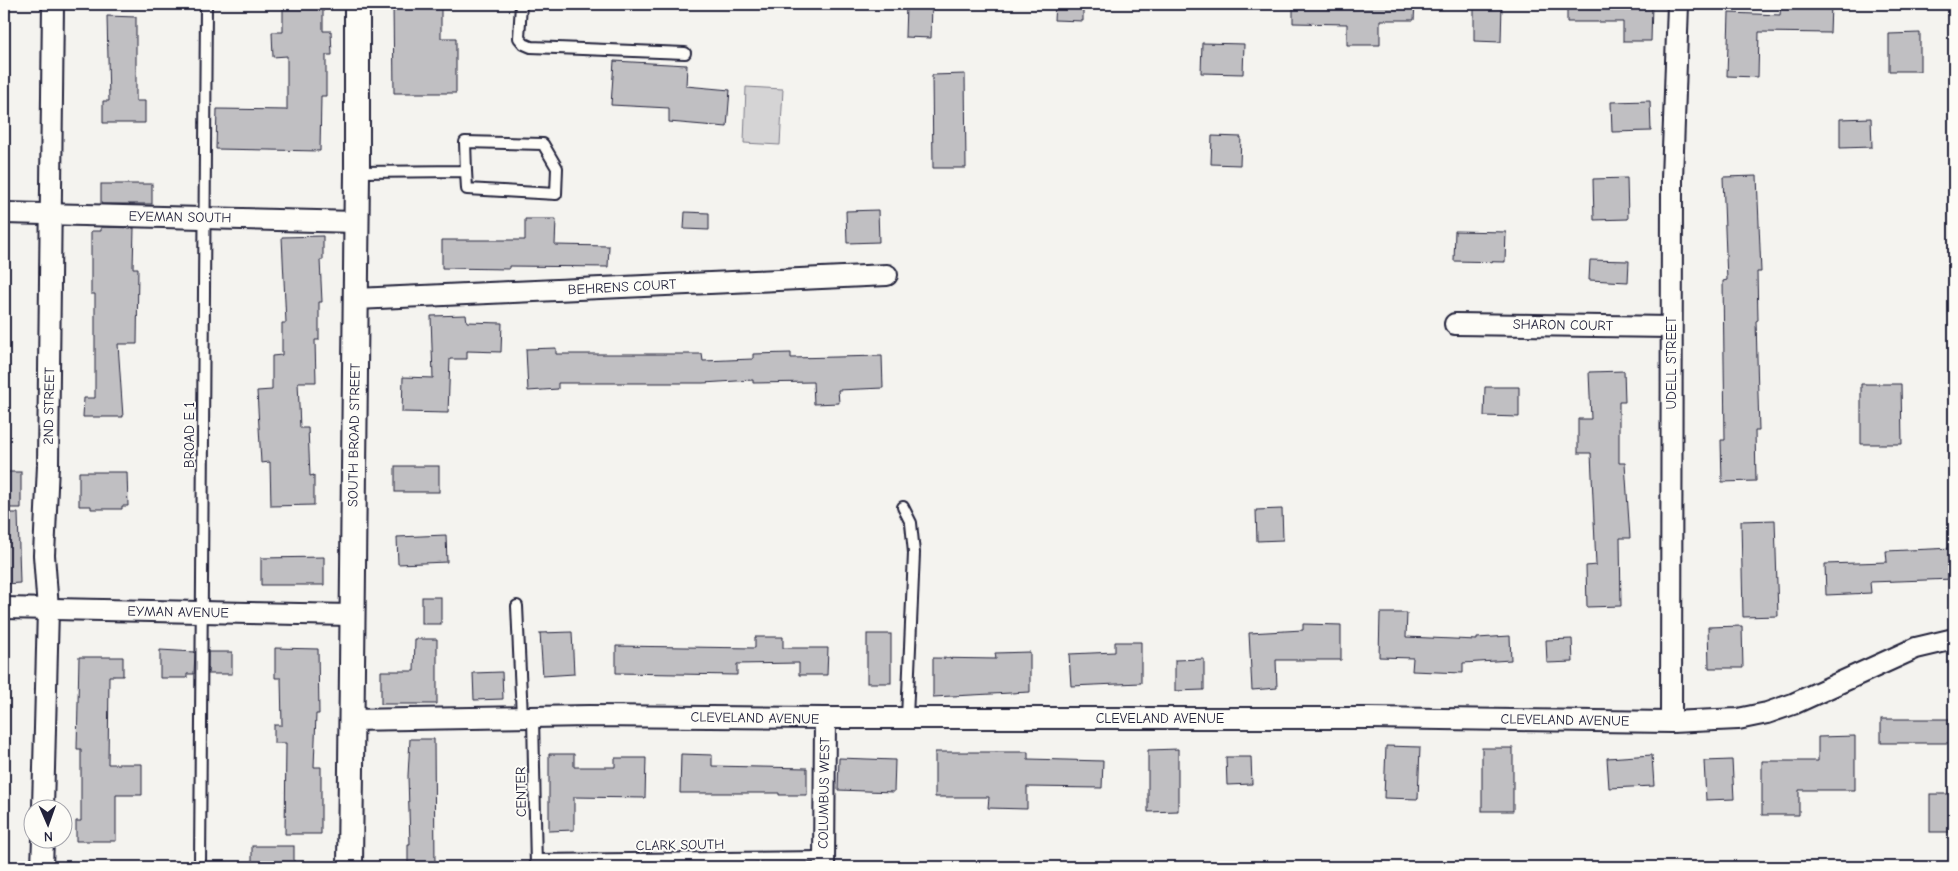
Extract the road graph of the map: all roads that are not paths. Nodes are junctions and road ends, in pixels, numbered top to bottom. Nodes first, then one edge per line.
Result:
1 (53, 4) edge
2 (206, 4) edge
3 (357, 4) edge
4 (521, 4) edge
5 (1678, 4) edge
6 (685, 54) dead end
7 (466, 171) junction
8 (357, 172) junction
9 (4, 213) edge
10 (51, 214) junction
11 (204, 217) junction
12 (356, 222) junction
13 (888, 275) dead end
14 (356, 299) junction
15 (1455, 324) dead end
16 (1671, 326) junction
17 (903, 507) dead end
18 (517, 606) dead end
19 (4, 608) edge
20 (48, 609) junction
21 (202, 612) junction
22 (351, 615) junction
23 (1954, 638) edge
24 (528, 717) junction
25 (825, 718) junction
26 (907, 718) junction
27 (350, 720) junction
28 (1670, 722) junction
29 (44, 798) edge
30 (43, 848) edge
31 (824, 862) edge
32 (536, 864) edge
33 (42, 867) edge
34 (200, 867) edge
35 (350, 867) edge

1 - 10 street, 2ND STREET
2 - 11 lane, BROAD E 1
3 - 8 street, SOUTH BROAD STREET
4 - 6 lane
5 - 16 street, UDELL STREET
7 - 7 lane
7 - 8 lane
8 - 12 street, SOUTH BROAD STREET
9 - 10 street, EYEMAN SOUTH
10 - 11 street, EYEMAN SOUTH
10 - 20 street, 2ND STREET
11 - 12 street, EYEMAN SOUTH
11 - 21 lane, BROAD E 1
12 - 14 street, SOUTH BROAD STREET
13 - 14 street, BEHRENS COURT
14 - 22 street, SOUTH BROAD STREET
15 - 16 street, SHARON COURT
16 - 28 street, UDELL STREET
17 - 26 lane
18 - 24 lane, CENTER
19 - 20 street, EYMAN AVENUE
20 - 21 street, EYMAN AVENUE
20 - 29 street, 2ND STREET
21 - 22 street, EYMAN AVENUE
21 - 34 lane, BROAD E 1
22 - 27 street, SOUTH BROAD STREET
23 - 28 street, CLEVELAND AVENUE
24 - 25 street, CLEVELAND AVENUE
24 - 27 street, CLEVELAND AVENUE
24 - 32 lane, CENTER
25 - 26 street, CLEVELAND AVENUE
25 - 31 street, COLUMBUS WEST
26 - 28 street, CLEVELAND AVENUE
27 - 35 street, SOUTH BROAD STREET
30 - 33 street
31 - 32 lane, CLARK SOUTH

